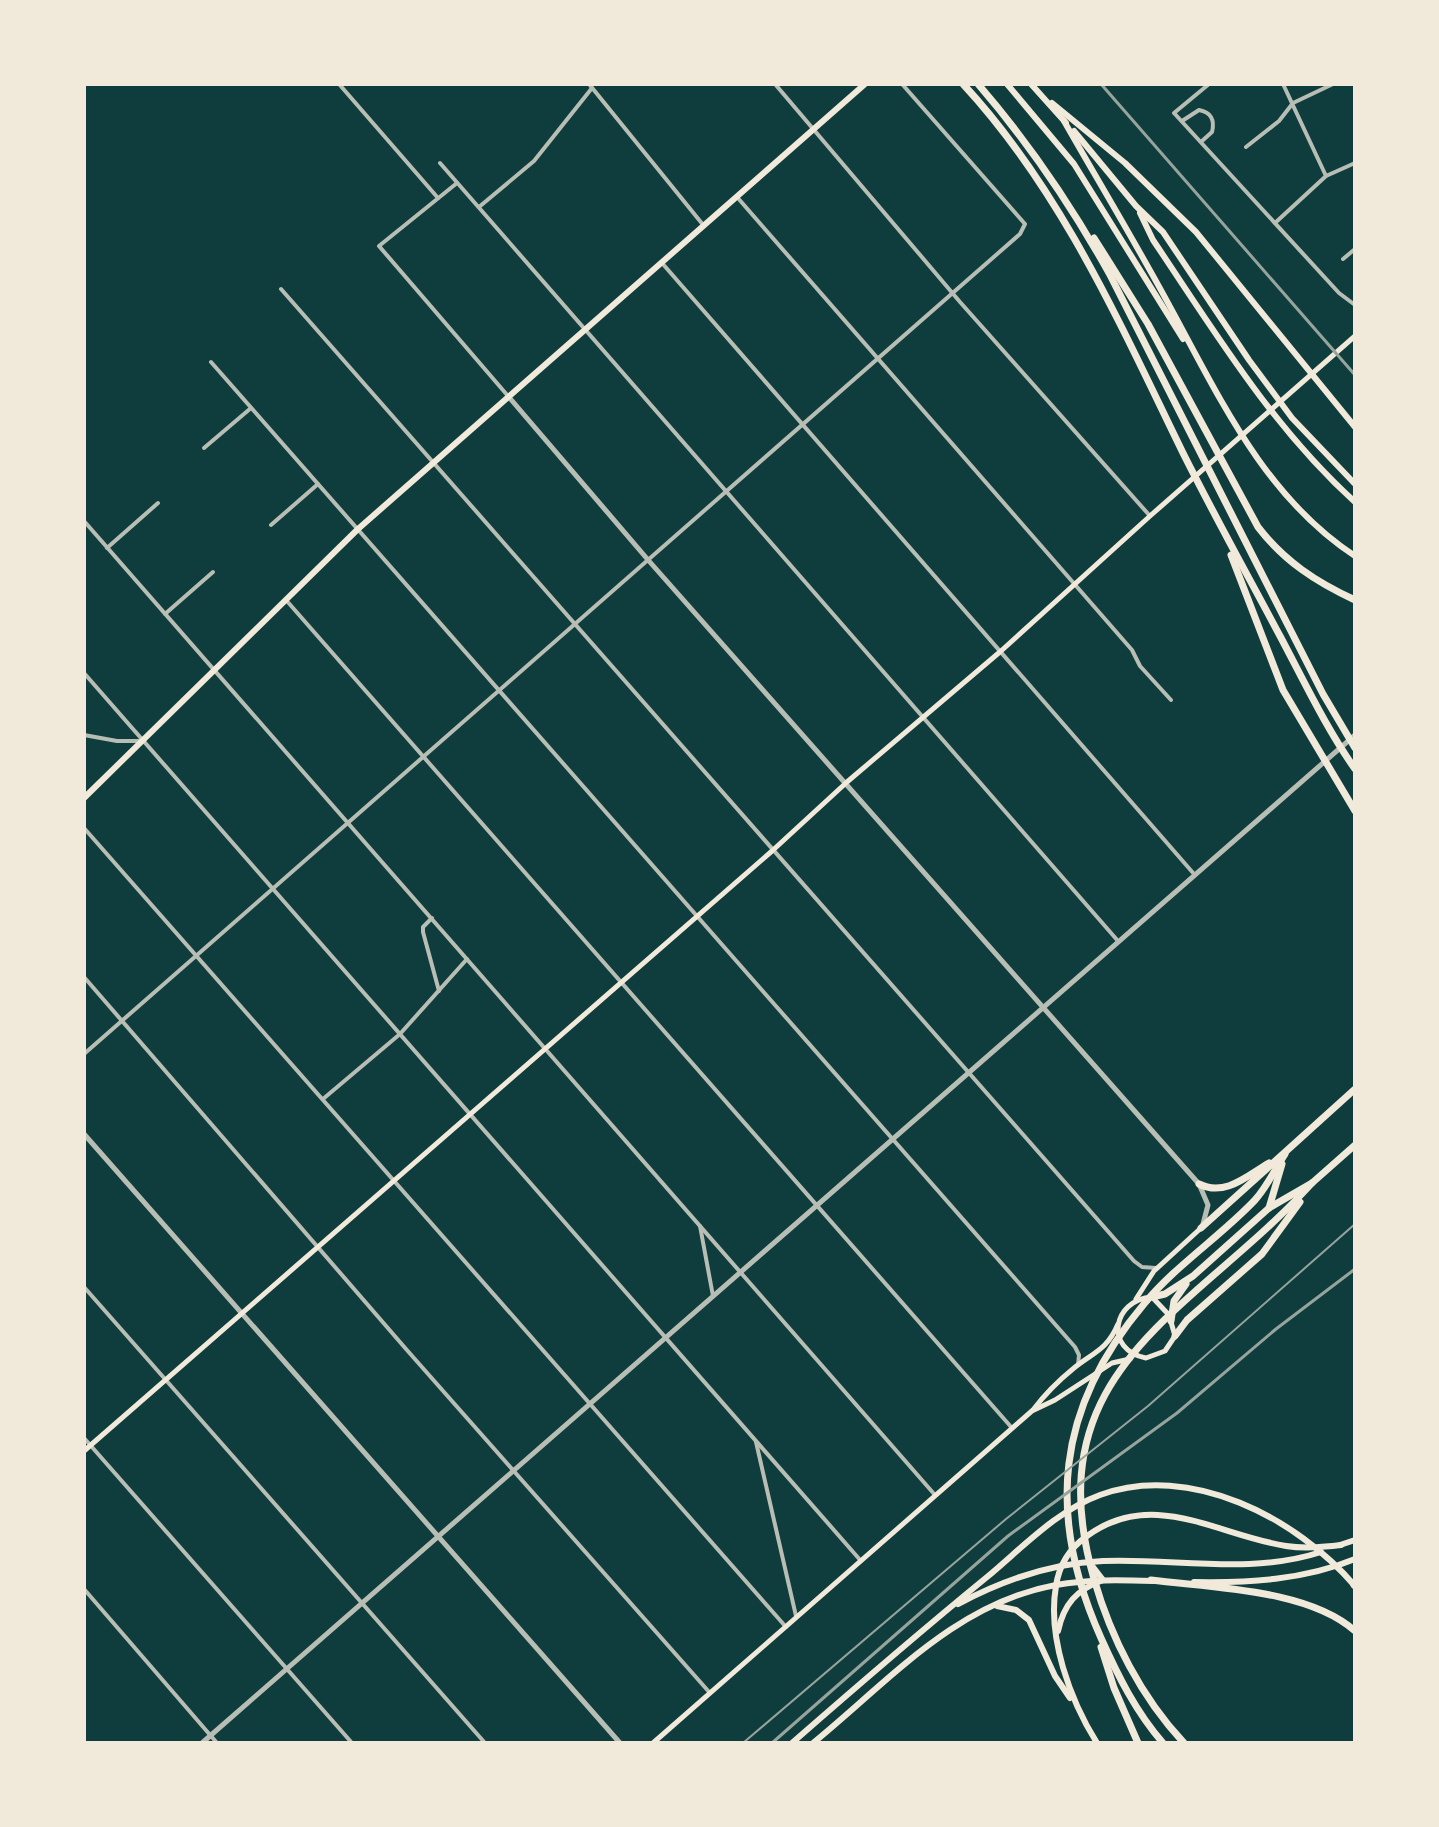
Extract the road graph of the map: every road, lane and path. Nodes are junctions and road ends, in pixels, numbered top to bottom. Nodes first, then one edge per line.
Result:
1 (339, 84) edge
2 (775, 84) edge
3 (865, 84) edge
4 (902, 84) edge
5 (963, 84) edge
6 (978, 84) edge
7 (1007, 84) edge
8 (1209, 84) edge
9 (1283, 84) edge
10 (1333, 84) edge
11 (590, 86) edge
12 (1033, 86) edge
13 (1293, 103) junction
14 (1064, 121) junction
15 (1182, 121) junction
16 (813, 131) junction
17 (1202, 141) junction
18 (1246, 147) dead end
19 (440, 163) dead end
20 (1355, 163) edge
21 (1326, 176) junction
22 (457, 183) junction
23 (737, 197) junction
24 (438, 198) junction
25 (1067, 200) junction
26 (1136, 206) junction
27 (479, 207) junction
28 (1275, 223) junction
29 (704, 226) junction
30 (1355, 249) edge
31 (1343, 259) dead end
32 (661, 263) junction
33 (281, 289) dead end
34 (954, 294) junction
35 (1355, 305) edge
36 (586, 330) junction
37 (1355, 336) edge
38 (1190, 348) junction
39 (878, 359) junction
40 (211, 362) dead end
41 (1311, 374) junction
42 (508, 396) junction
43 (251, 408) junction
44 (803, 425) junction
45 (1355, 427) edge
46 (1243, 437) junction
47 (204, 448) dead end
48 (433, 463) junction
49 (318, 484) junction
50 (1355, 484) edge
51 (727, 493) junction
52 (1355, 502) edge
53 (158, 503) dead end
54 (1150, 516) junction
55 (84, 521) edge
56 (271, 525) dead end
57 (358, 529) junction
58 (1228, 538) junction
59 (107, 548) junction
60 (1355, 556) edge
61 (649, 561) junction
62 (213, 572) dead end
63 (1075, 585) junction
64 (286, 600) junction
65 (1355, 600) edge
66 (165, 614) junction
67 (575, 626) junction
68 (1001, 651) junction
69 (215, 670) junction
70 (84, 673) edge
71 (499, 691) junction
72 (1171, 700) dead end
73 (923, 717) junction
74 (84, 735) edge
75 (1355, 735) edge
76 (143, 740) junction
77 (1355, 748) edge
78 (423, 757) junction
79 (1355, 769) edge
80 (847, 782) junction
81 (84, 798) edge
82 (1355, 811) edge
83 (347, 822) junction
84 (84, 828) edge
85 (772, 851) junction
86 (1194, 874) junction
87 (271, 888) junction
88 (696, 916) junction
89 (432, 918) junction
90 (1118, 941) junction
91 (195, 955) junction
92 (467, 958) junction
93 (84, 977) edge
94 (619, 982) junction
95 (439, 991) junction
96 (1044, 1007) junction
97 (123, 1020) junction
98 (400, 1034) junction
99 (545, 1047) junction
100 (84, 1054) edge
101 (968, 1072) junction
102 (1355, 1089) edge
103 (323, 1099) junction
104 (468, 1114) junction
105 (84, 1134) edge
106 (893, 1139) junction
107 (1355, 1145) edge
108 (1285, 1154) junction
109 (392, 1180) junction
110 (1312, 1183) junction
111 (1199, 1184) junction
112 (817, 1205) junction
113 (1269, 1208) junction
114 (700, 1223) junction
115 (1201, 1228) junction
116 (317, 1247) junction
117 (1156, 1268) junction
118 (742, 1271) junction
119 (1193, 1276) junction
120 (84, 1287) edge
121 (713, 1296) junction
122 (1152, 1297) junction
123 (1136, 1299) junction
124 (242, 1312) junction
125 (1171, 1321) junction
126 (1118, 1324) junction
127 (1175, 1336) junction
128 (667, 1337) junction
129 (1146, 1358) junction
130 (1078, 1365) junction
131 (165, 1380) junction
132 (590, 1404) junction
133 (1033, 1410) junction
134 (1012, 1428) junction
135 (84, 1438) edge
136 (756, 1439) junction
137 (90, 1445) junction
138 (84, 1451) edge
139 (513, 1471) junction
140 (936, 1495) junction
141 (1092, 1532) junction
142 (439, 1536) junction
143 (1355, 1540) edge
144 (1341, 1545) junction
145 (1355, 1559) edge
146 (861, 1561) junction
147 (1091, 1562) junction
148 (1062, 1566) junction
149 (1103, 1580) junction
150 (1151, 1580) junction
151 (1056, 1585) junction
152 (1355, 1586) edge
153 (84, 1589) edge
154 (362, 1603) junction
155 (993, 1605) junction
156 (1090, 1611) junction
157 (796, 1617) junction
158 (938, 1617) junction
159 (786, 1627) junction
160 (1355, 1631) edge
161 (1058, 1634) junction
162 (287, 1669) junction
163 (710, 1693) junction
164 (1076, 1708) junction
165 (211, 1736) junction
166 (1138, 1742) edge
167 (202, 1743) edge
168 (217, 1743) edge
169 (352, 1743) edge
170 (485, 1743) edge
171 (620, 1743) edge
172 (653, 1743) edge
173 (792, 1743) edge
174 (813, 1743) edge
175 (1097, 1743) edge
176 (1163, 1743) edge
177 (1184, 1743) edge

1 - 24 street
2 - 16 street
3 - 16 main road
4 - 34 street
5 - 58 highway
6 - 25 highway
7 - 38 main road
8 - 15 street
9 - 13 street
10 - 13 street
11 - 27 street
11 - 29 street
12 - 14 main road
12 - 41 main road
13 - 18 street
13 - 21 street
14 - 26 main road
14 - 38 main road
15 - 17 street
15 - 17 street
16 - 23 main road
16 - 34 street
17 - 28 street
19 - 22 street
20 - 21 street
21 - 28 street
22 - 24 street
22 - 27 street
23 - 29 main road
23 - 39 street
24 - 42 street
25 - 65 highway
25 - 77 highway
26 - 50 main road
26 - 52 main road
27 - 36 street
28 - 35 street
29 - 32 main road
30 - 31 street
32 - 36 main road
32 - 44 street
33 - 48 street
34 - 39 street
34 - 54 street
36 - 42 main road
36 - 51 street
37 - 41 main road
38 - 46 main road
39 - 44 street
39 - 63 street
40 - 43 street
41 - 45 main road
41 - 46 main road
42 - 48 main road
42 - 61 street
43 - 47 street
43 - 49 street
44 - 51 street
44 - 68 street
46 - 54 main road
46 - 60 main road
48 - 57 main road
48 - 67 street
49 - 56 street
49 - 57 street
51 - 61 street
51 - 73 street
53 - 59 street
54 - 63 main road
55 - 59 street
57 - 64 main road
57 - 71 street
58 - 79 highway
58 - 82 highway
59 - 66 street
61 - 67 street
61 - 80 street
62 - 66 street
63 - 68 main road
63 - 72 street
64 - 69 main road
64 - 78 street
66 - 69 street
67 - 71 street
67 - 85 street
68 - 73 main road
68 - 86 street
69 - 76 main road
69 - 83 street
70 - 76 street
71 - 78 street
71 - 88 street
73 - 80 main road
73 - 90 street
74 - 76 street
75 - 86 street
76 - 81 main road
76 - 87 street
78 - 83 street
78 - 94 street
80 - 85 main road
80 - 96 street
83 - 87 street
83 - 89 street
84 - 91 street
85 - 88 main road
85 - 101 street
86 - 90 street
87 - 91 street
87 - 98 street
88 - 94 main road
88 - 106 street
89 - 92 street
89 - 95 street
90 - 96 street
91 - 97 street
91 - 103 street
92 - 95 street
92 - 99 street
93 - 97 street
94 - 99 main road
94 - 112 street
95 - 98 street
96 - 101 street
96 - 111 street
97 - 100 street
97 - 116 street
98 - 103 street
98 - 104 street
99 - 104 main road
99 - 114 street
101 - 106 street
101 - 117 street
102 - 108 highway
103 - 109 street
104 - 109 main road
104 - 128 street
105 - 124 street
106 - 112 street
106 - 130 street
107 - 110 highway
108 - 111 highway
108 - 113 highway
108 - 115 highway
108 - 156 highway
109 - 116 main road
109 - 132 street
110 - 113 highway
110 - 127 highway
110 - 177 highway
111 - 115 street
112 - 118 street
112 - 134 street
113 - 119 highway
114 - 118 street
114 - 121 street
115 - 117 main road
116 - 124 main road
116 - 139 street
117 - 123 main road
118 - 121 street
118 - 140 street
119 - 122 highway
119 - 125 highway
120 - 131 street
121 - 128 street
122 - 123 main road
122 - 125 main road
123 - 126 main road
124 - 131 main road
124 - 142 street
125 - 127 main road
126 - 129 main road
126 - 130 main road
127 - 129 main road
128 - 132 street
128 - 136 street
129 - 133 main road
130 - 133 main road
131 - 137 main road
131 - 154 street
132 - 139 street
132 - 159 street
133 - 134 main road
134 - 140 main road
135 - 137 street
136 - 146 street
136 - 157 street
137 - 138 main road
137 - 162 street
139 - 142 street
139 - 163 street
140 - 146 main road
141 - 144 main road
141 - 147 main road
141 - 148 main road
142 - 154 street
142 - 171 street
143 - 144 main road
144 - 147 main road
145 - 150 main road
146 - 157 main road
147 - 148 main road
147 - 149 main road
148 - 151 main road
148 - 158 main road
149 - 150 main road
149 - 151 main road
149 - 161 main road
150 - 160 highway
151 - 155 main road
151 - 161 main road
152 - 158 main road
153 - 165 street
154 - 162 street
154 - 170 street
155 - 164 main road
155 - 174 main road
156 - 166 highway
156 - 176 highway
157 - 159 main road
158 - 173 main road
159 - 163 main road
161 - 164 main road
162 - 165 street
162 - 169 street
163 - 172 main road
164 - 175 main road
165 - 167 street
165 - 168 street

